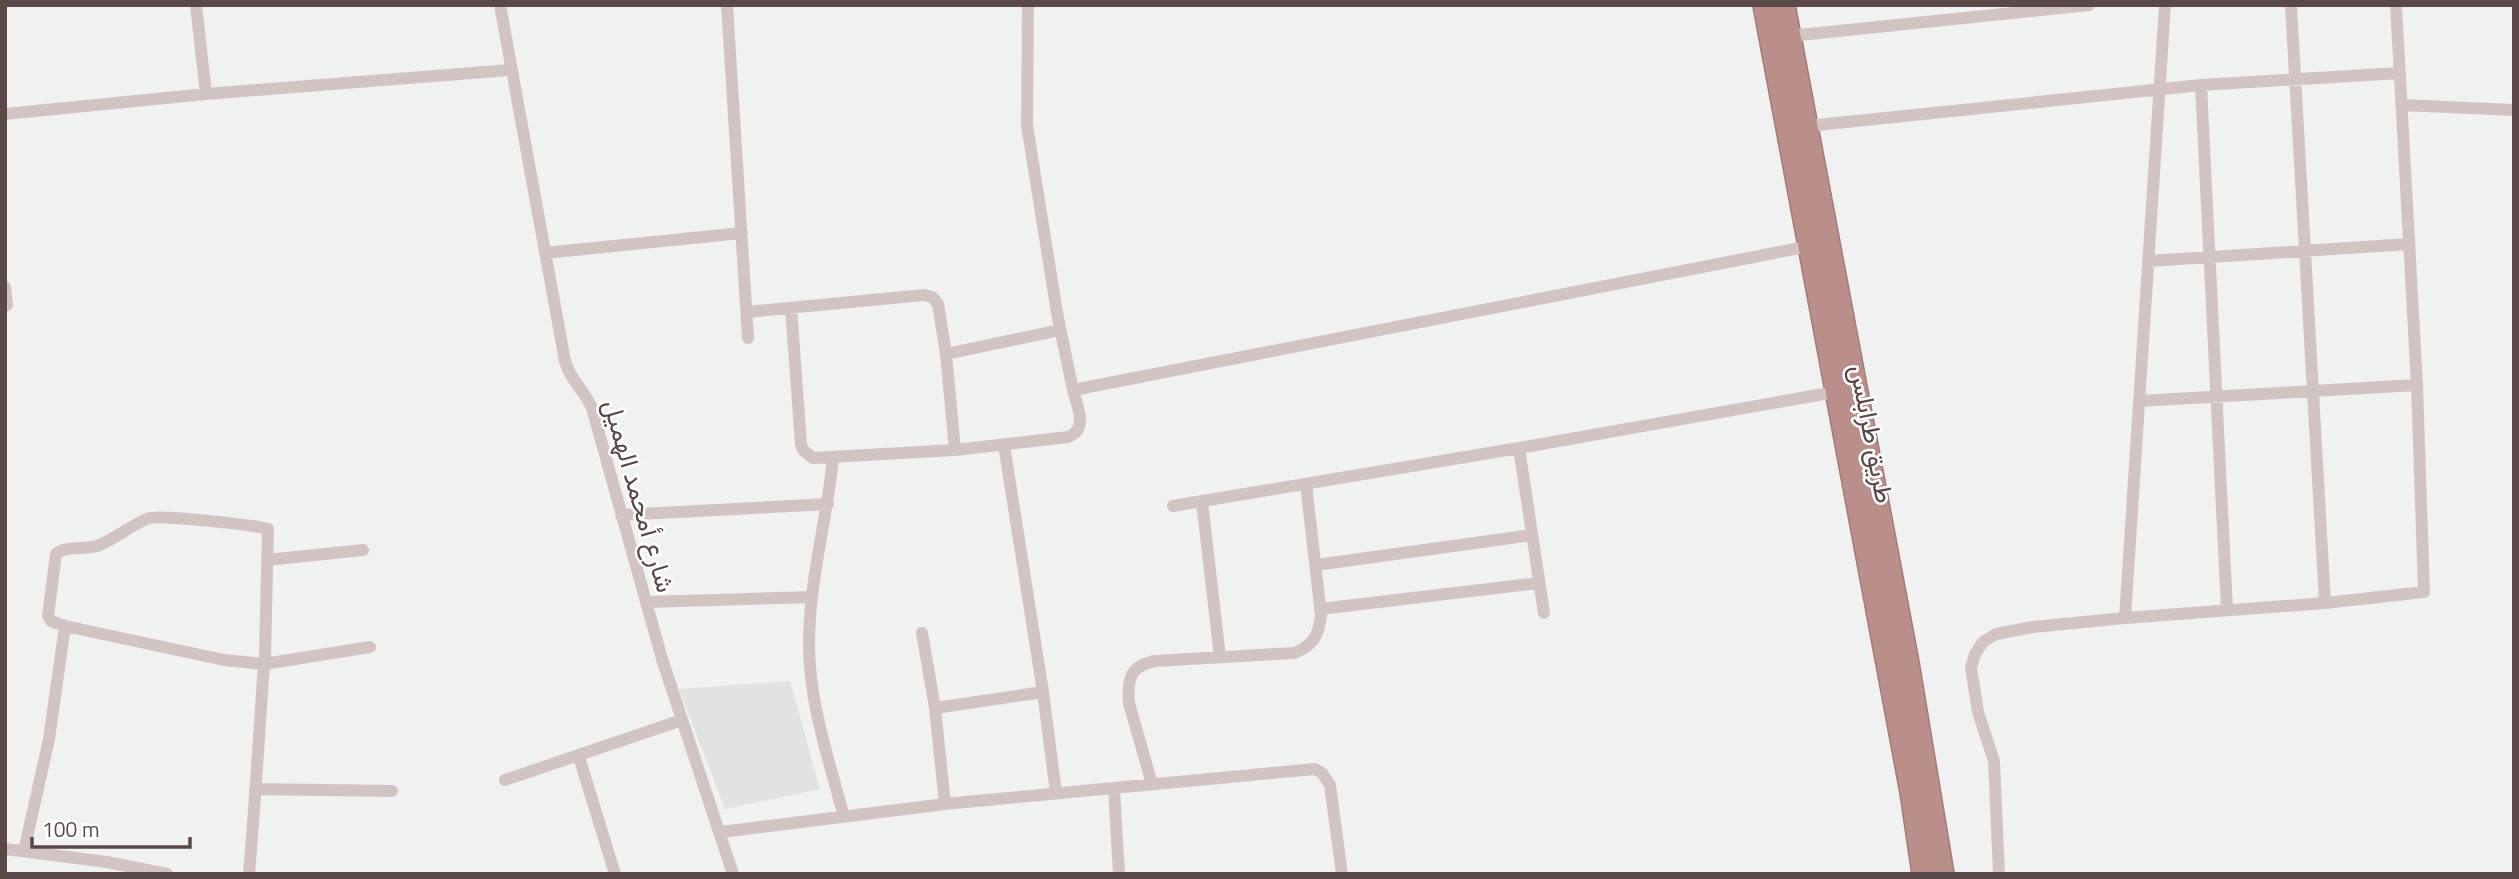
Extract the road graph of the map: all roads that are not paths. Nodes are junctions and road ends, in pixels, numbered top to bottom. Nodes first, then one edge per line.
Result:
1 (196, 5) edge
2 (500, 5) edge
3 (727, 5) edge
4 (1028, 5) edge
5 (1764, 5) edge
6 (1784, 5) edge
7 (2089, 5) edge
8 (2165, 5) edge
9 (2291, 5) edge
10 (2396, 5) edge
11 (1790, 36) junction
12 (511, 70) junction
13 (2400, 73) junction
14 (2294, 80) junction
15 (2201, 85) junction
16 (2160, 90) junction
17 (206, 94) junction
18 (2402, 105) junction
19 (2514, 110) edge
20 (5, 114) edge
21 (1808, 126) junction
22 (742, 233) junction
23 (2409, 244) junction
24 (1810, 246) junction
25 (2304, 251) junction
26 (545, 253) junction
27 (2210, 257) junction
28 (2149, 261) junction
29 (5, 287) edge
30 (5, 305) edge
31 (791, 308) junction
32 (747, 312) junction
33 (1060, 330) junction
34 (748, 338) dead end
35 (946, 354) junction
36 (2417, 385) junction
37 (1073, 390) junction
38 (2312, 391) junction
39 (1835, 392) junction
40 (2217, 396) junction
41 (2139, 401) junction
42 (1004, 445) junction
43 (1519, 448) junction
44 (955, 450) junction
45 (833, 458) junction
46 (1306, 484) junction
47 (1202, 502) junction
48 (828, 504) junction
49 (1173, 506) dead end
50 (621, 515) junction
51 (1532, 535) junction
52 (363, 550) dead end
53 (267, 560) junction
54 (1316, 565) junction
55 (1539, 583) junction
56 (812, 597) junction
57 (647, 602) junction
58 (2325, 603) junction
59 (1320, 609) junction
60 (2227, 610) junction
61 (1544, 613) dead end
62 (2125, 618) junction
63 (65, 626) junction
64 (922, 633) dead end
65 (370, 647) dead end
66 (1220, 657) junction
67 (264, 664) junction
68 (1044, 692) junction
69 (935, 708) junction
70 (681, 720) junction
71 (579, 757) junction
72 (505, 780) dead end
73 (1152, 784) junction
74 (1114, 788) junction
75 (255, 789) junction
76 (392, 791) dead end
77 (1056, 793) junction
78 (945, 804) junction
79 (844, 817) junction
80 (721, 832) junction
81 (5, 849) edge
82 (24, 851) junction
83 (167, 874) edge
84 (249, 874) edge
85 (615, 874) edge
86 (733, 874) edge
87 (1119, 874) edge
88 (1342, 874) edge
89 (1923, 874) edge
90 (1943, 874) edge
91 (1999, 874) edge

1 - 17 street
2 - 12 street, شارع أمحمد الهميل
3 - 22 street
4 - 33 street
5 - 24 highway, طريق طرابلس
6 - 11 highway
7 - 11 street
8 - 16 street
9 - 14 street
10 - 13 street
11 - 21 highway
12 - 17 street
12 - 26 street, شارع أمحمد الهميل
13 - 14 street
13 - 18 street
14 - 15 street
14 - 25 street
15 - 16 street
15 - 27 street
16 - 21 street
16 - 28 street
17 - 20 street
18 - 19 street
18 - 23 street
21 - 90 highway
22 - 26 street
22 - 32 street
23 - 25 street
23 - 36 street
24 - 37 street
24 - 39 highway, طريق طرابلس
25 - 27 street
25 - 38 street
26 - 50 street, شارع أمحمد الهميل
27 - 28 street
27 - 40 street
28 - 41 street
29 - 30 street
31 - 32 street
31 - 35 street
31 - 45 street
32 - 34 street
33 - 35 street
33 - 37 street
35 - 44 street
36 - 38 street
36 - 58 street
37 - 42 street
38 - 40 street
38 - 58 street
39 - 43 street
39 - 89 highway, طريق طرابلس
40 - 41 street
40 - 60 street
41 - 62 street
42 - 44 street
42 - 68 street
43 - 46 street
43 - 51 street
44 - 45 street
45 - 48 street
46 - 47 street
46 - 54 street
47 - 49 street
47 - 66 street
48 - 50 street
48 - 56 street
50 - 57 street, شارع أمحمد الهميل
51 - 54 street
51 - 55 street
52 - 53 street
53 - 63 street
53 - 67 street
54 - 59 street
55 - 59 street
55 - 61 street
56 - 57 street
56 - 79 street
57 - 70 street, شارع أمحمد الهميل
58 - 60 street
59 - 66 street
60 - 62 street
62 - 91 street
63 - 67 street
63 - 82 street
64 - 69 street
65 - 67 street
66 - 73 street
67 - 75 street
68 - 69 street
68 - 77 street
69 - 78 street
70 - 71 street
70 - 80 street, شارع أمحمد الهميل
71 - 72 street
71 - 85 street
73 - 74 street
73 - 88 street
74 - 77 street
74 - 87 street
75 - 76 street
75 - 84 street
77 - 78 street
78 - 79 street
79 - 80 street
80 - 86 street, شارع أمحمد الهميل
81 - 82 street
82 - 83 street

